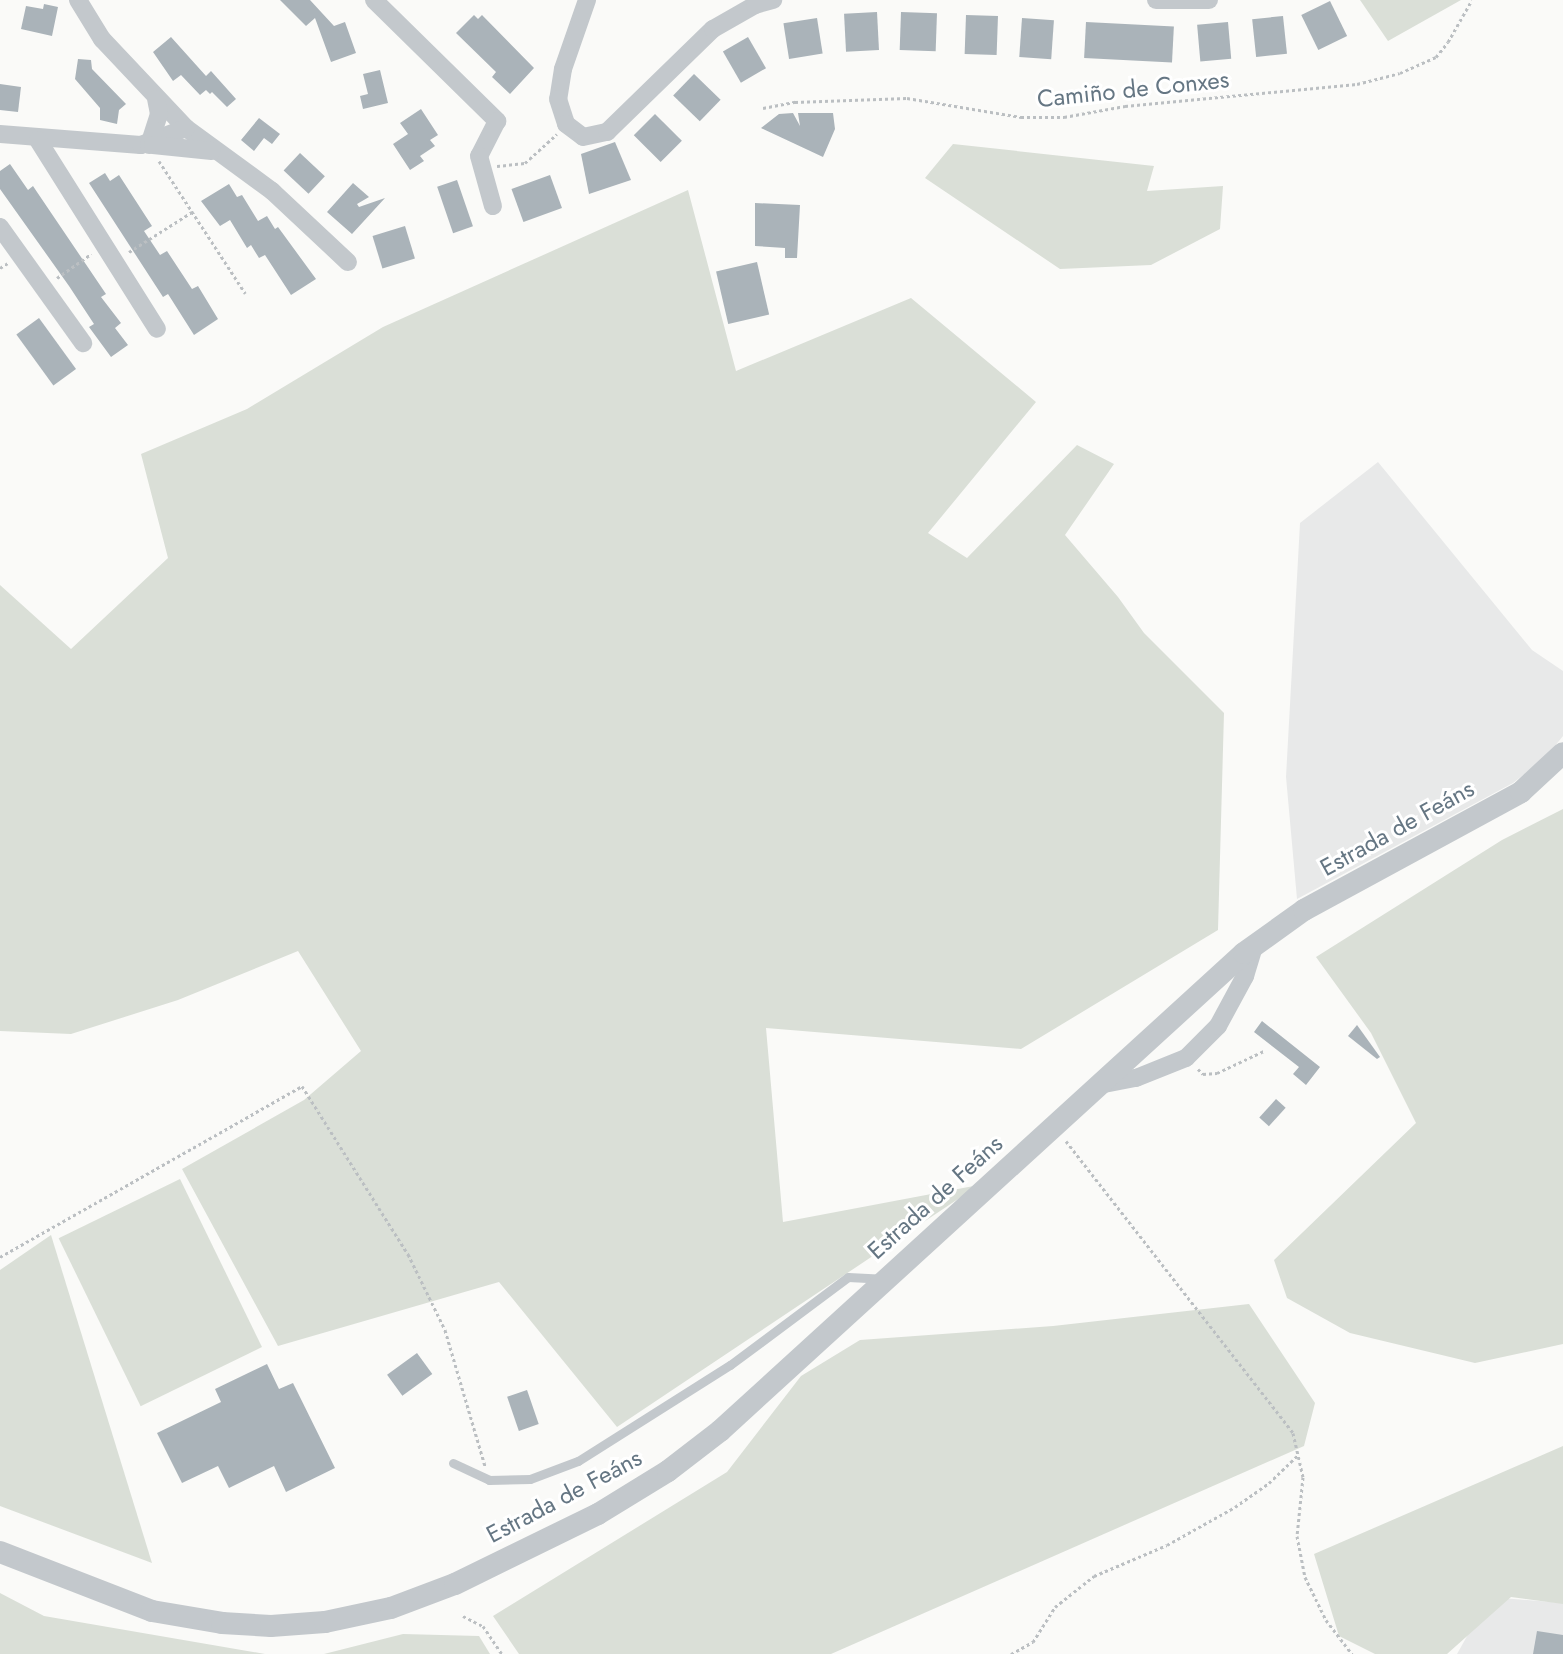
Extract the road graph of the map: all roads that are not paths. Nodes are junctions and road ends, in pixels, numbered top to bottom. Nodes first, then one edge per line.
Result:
1 (78, 0) edge
2 (374, 0) edge
3 (587, 0) edge
4 (773, 0) edge
5 (1156, 0) edge
6 (1209, 0) edge
7 (156, 99) junction
8 (186, 128) junction
9 (0, 134) edge
10 (38, 140) junction
11 (149, 145) junction
12 (218, 153) junction
13 (493, 206) dead end
14 (0, 226) edge
15 (348, 262) dead end
16 (158, 329) dead end
17 (83, 343) dead end
18 (1563, 753) edge
19 (1254, 946) junction
20 (1099, 1085) junction
21 (885, 1279) junction
22 (453, 1463) dead end
23 (0, 1552) edge

1 - 7 street
2 - 13 street
3 - 4 street
5 - 6 street
7 - 8 street
7 - 11 street
8 - 11 street
8 - 12 street
9 - 10 street
10 - 11 street
10 - 16 street
11 - 12 street
12 - 15 street
14 - 17 street
18 - 19 street, Estrada de Feáns
19 - 20 street, Estrada de Feáns
19 - 20 street
20 - 21 street, Estrada de Feáns
21 - 22 lane
21 - 23 street, Estrada de Feáns

